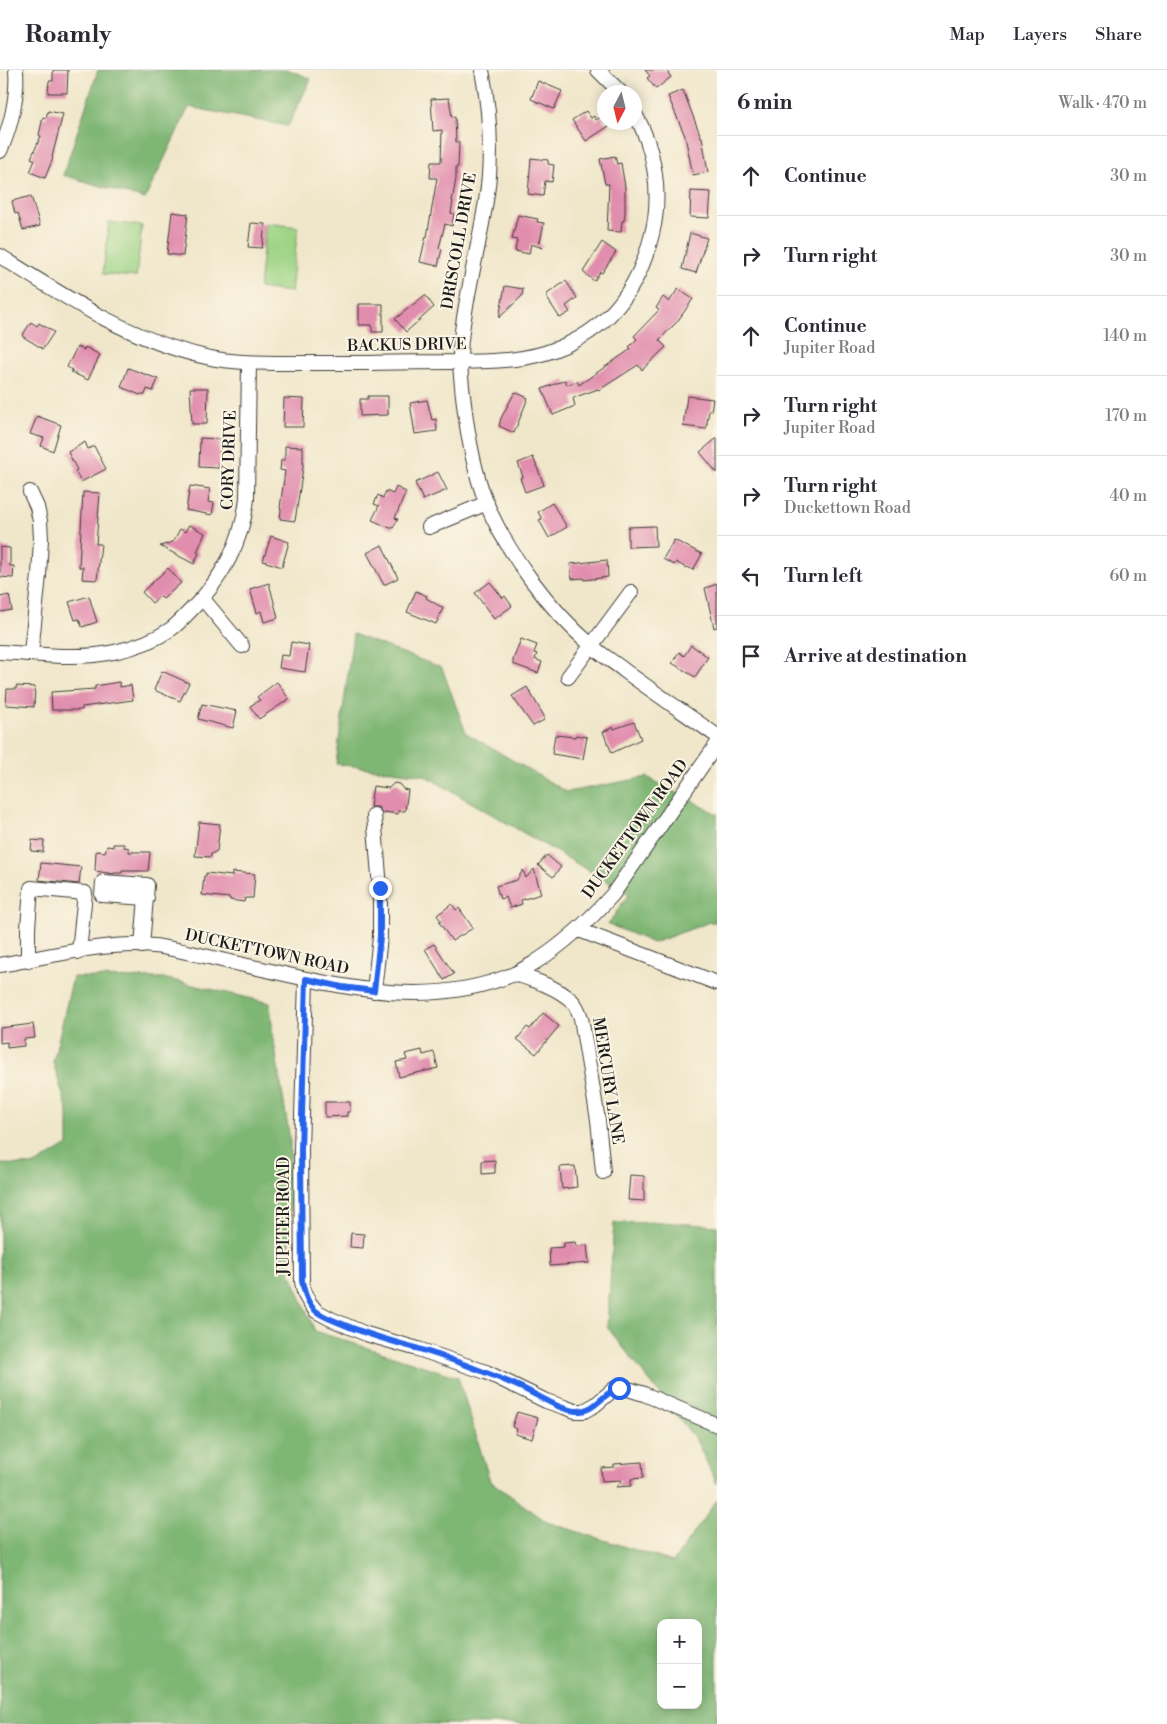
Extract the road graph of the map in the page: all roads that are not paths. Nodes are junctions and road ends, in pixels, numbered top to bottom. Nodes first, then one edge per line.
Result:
1 (16, 70) edge
2 (482, 70) edge
3 (598, 70) edge
4 (613, 85) edge
5 (642, 128) edge
6 (0, 151) edge
7 (0, 256) edge
8 (250, 362) junction
9 (459, 362) junction
10 (30, 492) dead end
11 (487, 502) junction
12 (429, 527) dead end
13 (631, 592) dead end
14 (203, 599) junction
15 (242, 646) dead end
16 (591, 646) junction
17 (0, 652) edge
18 (31, 653) junction
19 (568, 677) dead end
20 (717, 736) edge
21 (717, 744) edge
22 (374, 815) dead end
23 (147, 898) dead end
24 (578, 930) junction
25 (142, 946) junction
26 (79, 952) junction
27 (28, 960) junction
28 (0, 965) edge
29 (515, 974) junction
30 (306, 979) junction
31 (717, 983) edge
32 (374, 991) junction
33 (603, 1172) dead end
34 (717, 1425) edge

1 - 6 street
2 - 9 street, DRISCOLL DRIVE
3 - 4 street
5 - 9 street, BACKUS DRIVE
7 - 8 street, BACKUS DRIVE
8 - 9 street, BACKUS DRIVE
8 - 14 street, CORY DRIVE
9 - 11 street, DRISCOLL DRIVE
10 - 18 street
11 - 12 street
11 - 16 street, DRISCOLL DRIVE
13 - 16 street
14 - 15 street
14 - 18 street, CORY DRIVE
16 - 19 street
16 - 20 street, DRISCOLL DRIVE
17 - 18 street, CORY DRIVE
21 - 24 street, DUCKETTOWN ROAD
22 - 32 street
23 - 25 street
24 - 29 street, DUCKETTOWN ROAD
24 - 31 street
25 - 26 street, DUCKETTOWN ROAD
25 - 30 street, DUCKETTOWN ROAD
26 - 27 street, DUCKETTOWN ROAD
26 - 27 street
27 - 28 street, DUCKETTOWN ROAD
29 - 32 street, DUCKETTOWN ROAD
29 - 33 street, MERCURY LANE
30 - 32 street, DUCKETTOWN ROAD
30 - 34 street, JUPITER ROAD

